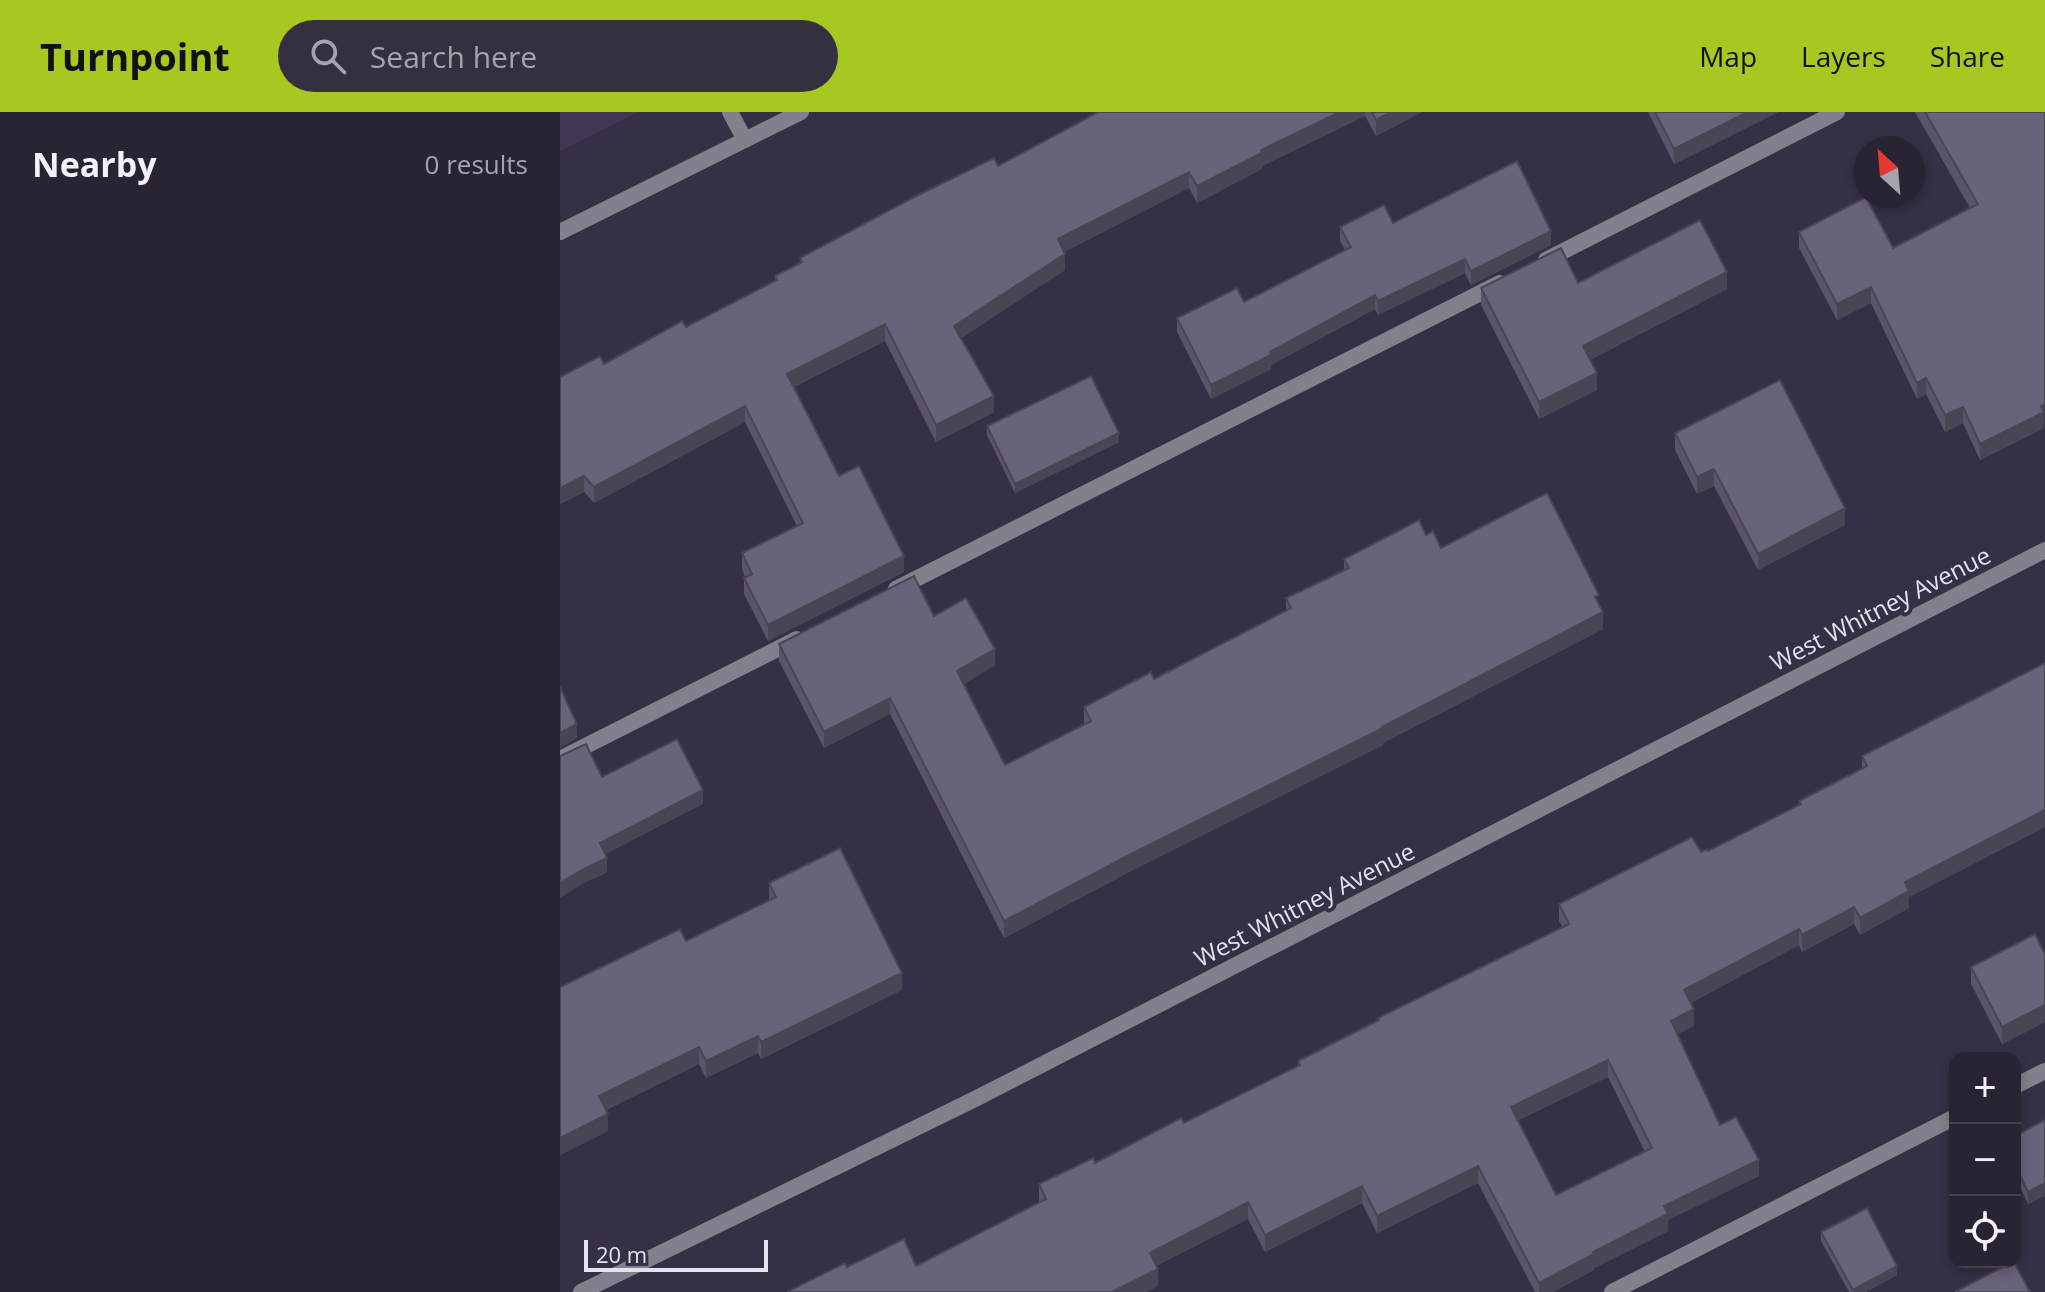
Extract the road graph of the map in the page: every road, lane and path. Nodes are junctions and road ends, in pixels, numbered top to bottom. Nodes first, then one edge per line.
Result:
1 (730, 112) edge
2 (801, 112) edge
3 (1837, 112) edge
4 (745, 140) junction
5 (560, 232) edge
6 (2045, 550) edge
7 (886, 594) edge
8 (815, 630) edge
9 (560, 759) edge
10 (2045, 1071) edge
11 (2021, 1083) edge
12 (1949, 1120) edge
13 (581, 1292) edge
14 (1612, 1292) edge

1 - 4 street
2 - 4 street
3 - 7 street
4 - 5 street
6 - 13 street, West Whitney Avenue
8 - 9 street
10 - 11 street
12 - 14 street

